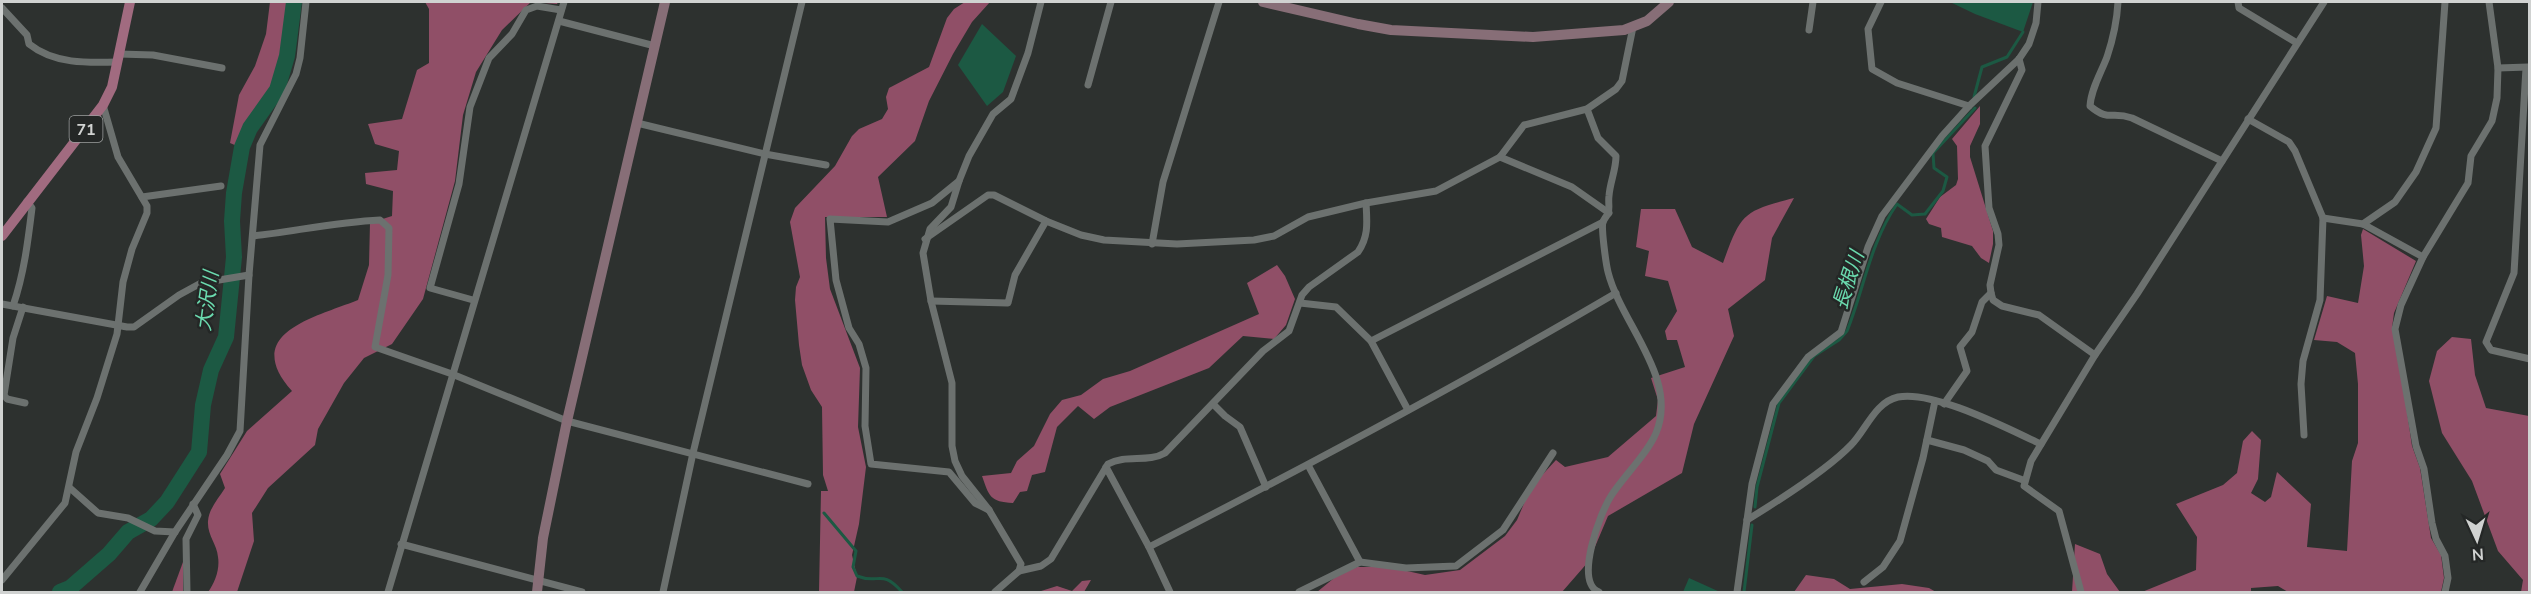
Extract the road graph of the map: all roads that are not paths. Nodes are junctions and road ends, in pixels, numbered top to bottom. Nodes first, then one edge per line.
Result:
1 (130, 2) edge
2 (306, 2) edge
3 (564, 2) edge
4 (665, 2) edge
5 (802, 2) edge
6 (1041, 2) edge
7 (1111, 2) edge
8 (1219, 2) edge
9 (1263, 2) edge
10 (1669, 2) edge
11 (1813, 2) edge
12 (1881, 2) edge
13 (2038, 2) edge
14 (2118, 2) edge
15 (2238, 2) edge
16 (2324, 2) edge
17 (2445, 2) edge
18 (2489, 2) edge
19 (2, 8) edge
20 (561, 10) junction
21 (559, 21) junction
22 (1633, 27) junction
23 (1809, 30) dead end
24 (2297, 43) junction
25 (655, 46) junction
26 (118, 58) junction
27 (2019, 59) junction
28 (222, 68) dead end
29 (2498, 68) junction
30 (2528, 68) edge
31 (1088, 85) dead end
32 (103, 105) junction
33 (1969, 106) junction
34 (1587, 109) junction
35 (2248, 119) junction
36 (637, 123) junction
37 (765, 154) junction
38 (1500, 157) junction
39 (2222, 160) junction
40 (826, 165) dead end
41 (959, 181) junction
42 (221, 186) dead end
43 (142, 198) junction
44 (27, 201) junction
45 (1366, 203) junction
46 (1608, 213) junction
47 (2323, 218) junction
48 (1046, 221) junction
49 (1603, 222) junction
50 (2363, 224) junction
51 (253, 236) junction
52 (2, 237) edge
53 (925, 238) junction
54 (1152, 244) junction
55 (2423, 257) junction
56 (245, 276) junction
57 (1616, 293) junction
58 (1991, 293) junction
59 (473, 300) junction
60 (931, 301) junction
61 (1300, 303) junction
62 (2, 304) edge
63 (13, 306) junction
64 (23, 307) junction
65 (119, 326) junction
66 (1371, 341) junction
67 (2095, 355) junction
68 (2529, 359) edge
69 (452, 374) junction
70 (1935, 400) junction
71 (25, 403) dead end
72 (1213, 404) junction
73 (1944, 404) junction
74 (1408, 410) junction
75 (567, 421) junction
76 (2304, 435) dead end
77 (1927, 440) junction
78 (2041, 444) junction
79 (693, 453) junction
80 (1553, 453) dead end
81 (1308, 465) junction
82 (1106, 467) junction
83 (2024, 480) junction
84 (808, 483) dead end
85 (1266, 487) junction
86 (70, 488) junction
87 (193, 504) junction
88 (990, 510) junction
89 (1747, 520) junction
90 (175, 532) junction
91 (400, 544) junction
92 (1149, 547) junction
93 (1360, 562) junction
94 (1019, 571) junction
95 (2, 580) edge
96 (537, 580) junction
97 (1864, 582) dead end
98 (140, 592) edge
99 (187, 592) edge
100 (387, 592) edge
101 (537, 592) edge
102 (582, 592) edge
103 (663, 592) edge
104 (995, 592) edge
105 (1170, 592) edge
106 (1299, 592) edge
107 (1599, 592) edge
108 (1737, 592) edge
109 (2081, 592) edge
110 (2445, 592) edge

1 - 26 main road, 71
2 - 51 street
3 - 20 street
4 - 25 street
5 - 37 street
6 - 41 street
7 - 31 street
8 - 54 street
9 - 22 street
10 - 22 street
11 - 23 street
12 - 33 street
13 - 27 street
14 - 39 street
15 - 24 street
16 - 24 street
17 - 50 street
18 - 29 street
19 - 26 street
20 - 21 street
20 - 59 street
21 - 25 street
21 - 59 street
22 - 34 street
24 - 35 street
25 - 36 street
26 - 28 street
26 - 32 main road, 71
27 - 33 street
27 - 58 street
29 - 30 street
29 - 55 street
30 - 68 street
32 - 43 street
32 - 44 main road, 71
33 - 89 street
34 - 38 street
34 - 46 street
35 - 39 street
35 - 47 street
36 - 37 street
36 - 75 street
37 - 40 street
37 - 79 street
38 - 45 street
38 - 46 street
39 - 67 street
41 - 53 street
41 - 88 street
42 - 43 street
43 - 65 street
44 - 52 main road, 71
44 - 63 street
45 - 54 street
45 - 61 street
46 - 49 street
47 - 50 street
47 - 76 street
48 - 53 street
48 - 54 street
48 - 60 street
49 - 57 street
49 - 66 street
50 - 55 street
51 - 56 street
51 - 69 street
53 - 60 street
55 - 110 street
56 - 65 street
56 - 87 street
57 - 74 street
57 - 107 street
58 - 67 street
58 - 73 street
59 - 69 street
60 - 88 street
61 - 66 street
61 - 72 street
62 - 63 street
63 - 64 street
64 - 65 street
64 - 71 street
65 - 86 street
66 - 74 street
67 - 78 street
69 - 75 street
69 - 91 street
70 - 73 street
70 - 77 street
70 - 89 street
72 - 82 street
72 - 85 street
73 - 78 street
74 - 81 street
75 - 79 street
75 - 96 street
77 - 83 street
77 - 97 street
78 - 83 street
79 - 84 street
79 - 103 street
80 - 93 street
81 - 85 street
81 - 93 street
82 - 92 street
82 - 94 street
83 - 109 street
85 - 92 street
86 - 90 street
86 - 95 street
87 - 90 street
87 - 99 street
88 - 94 street
89 - 108 street
90 - 98 street
91 - 96 street
91 - 100 street
92 - 105 street
93 - 106 street
94 - 104 street
96 - 101 street
96 - 102 street

